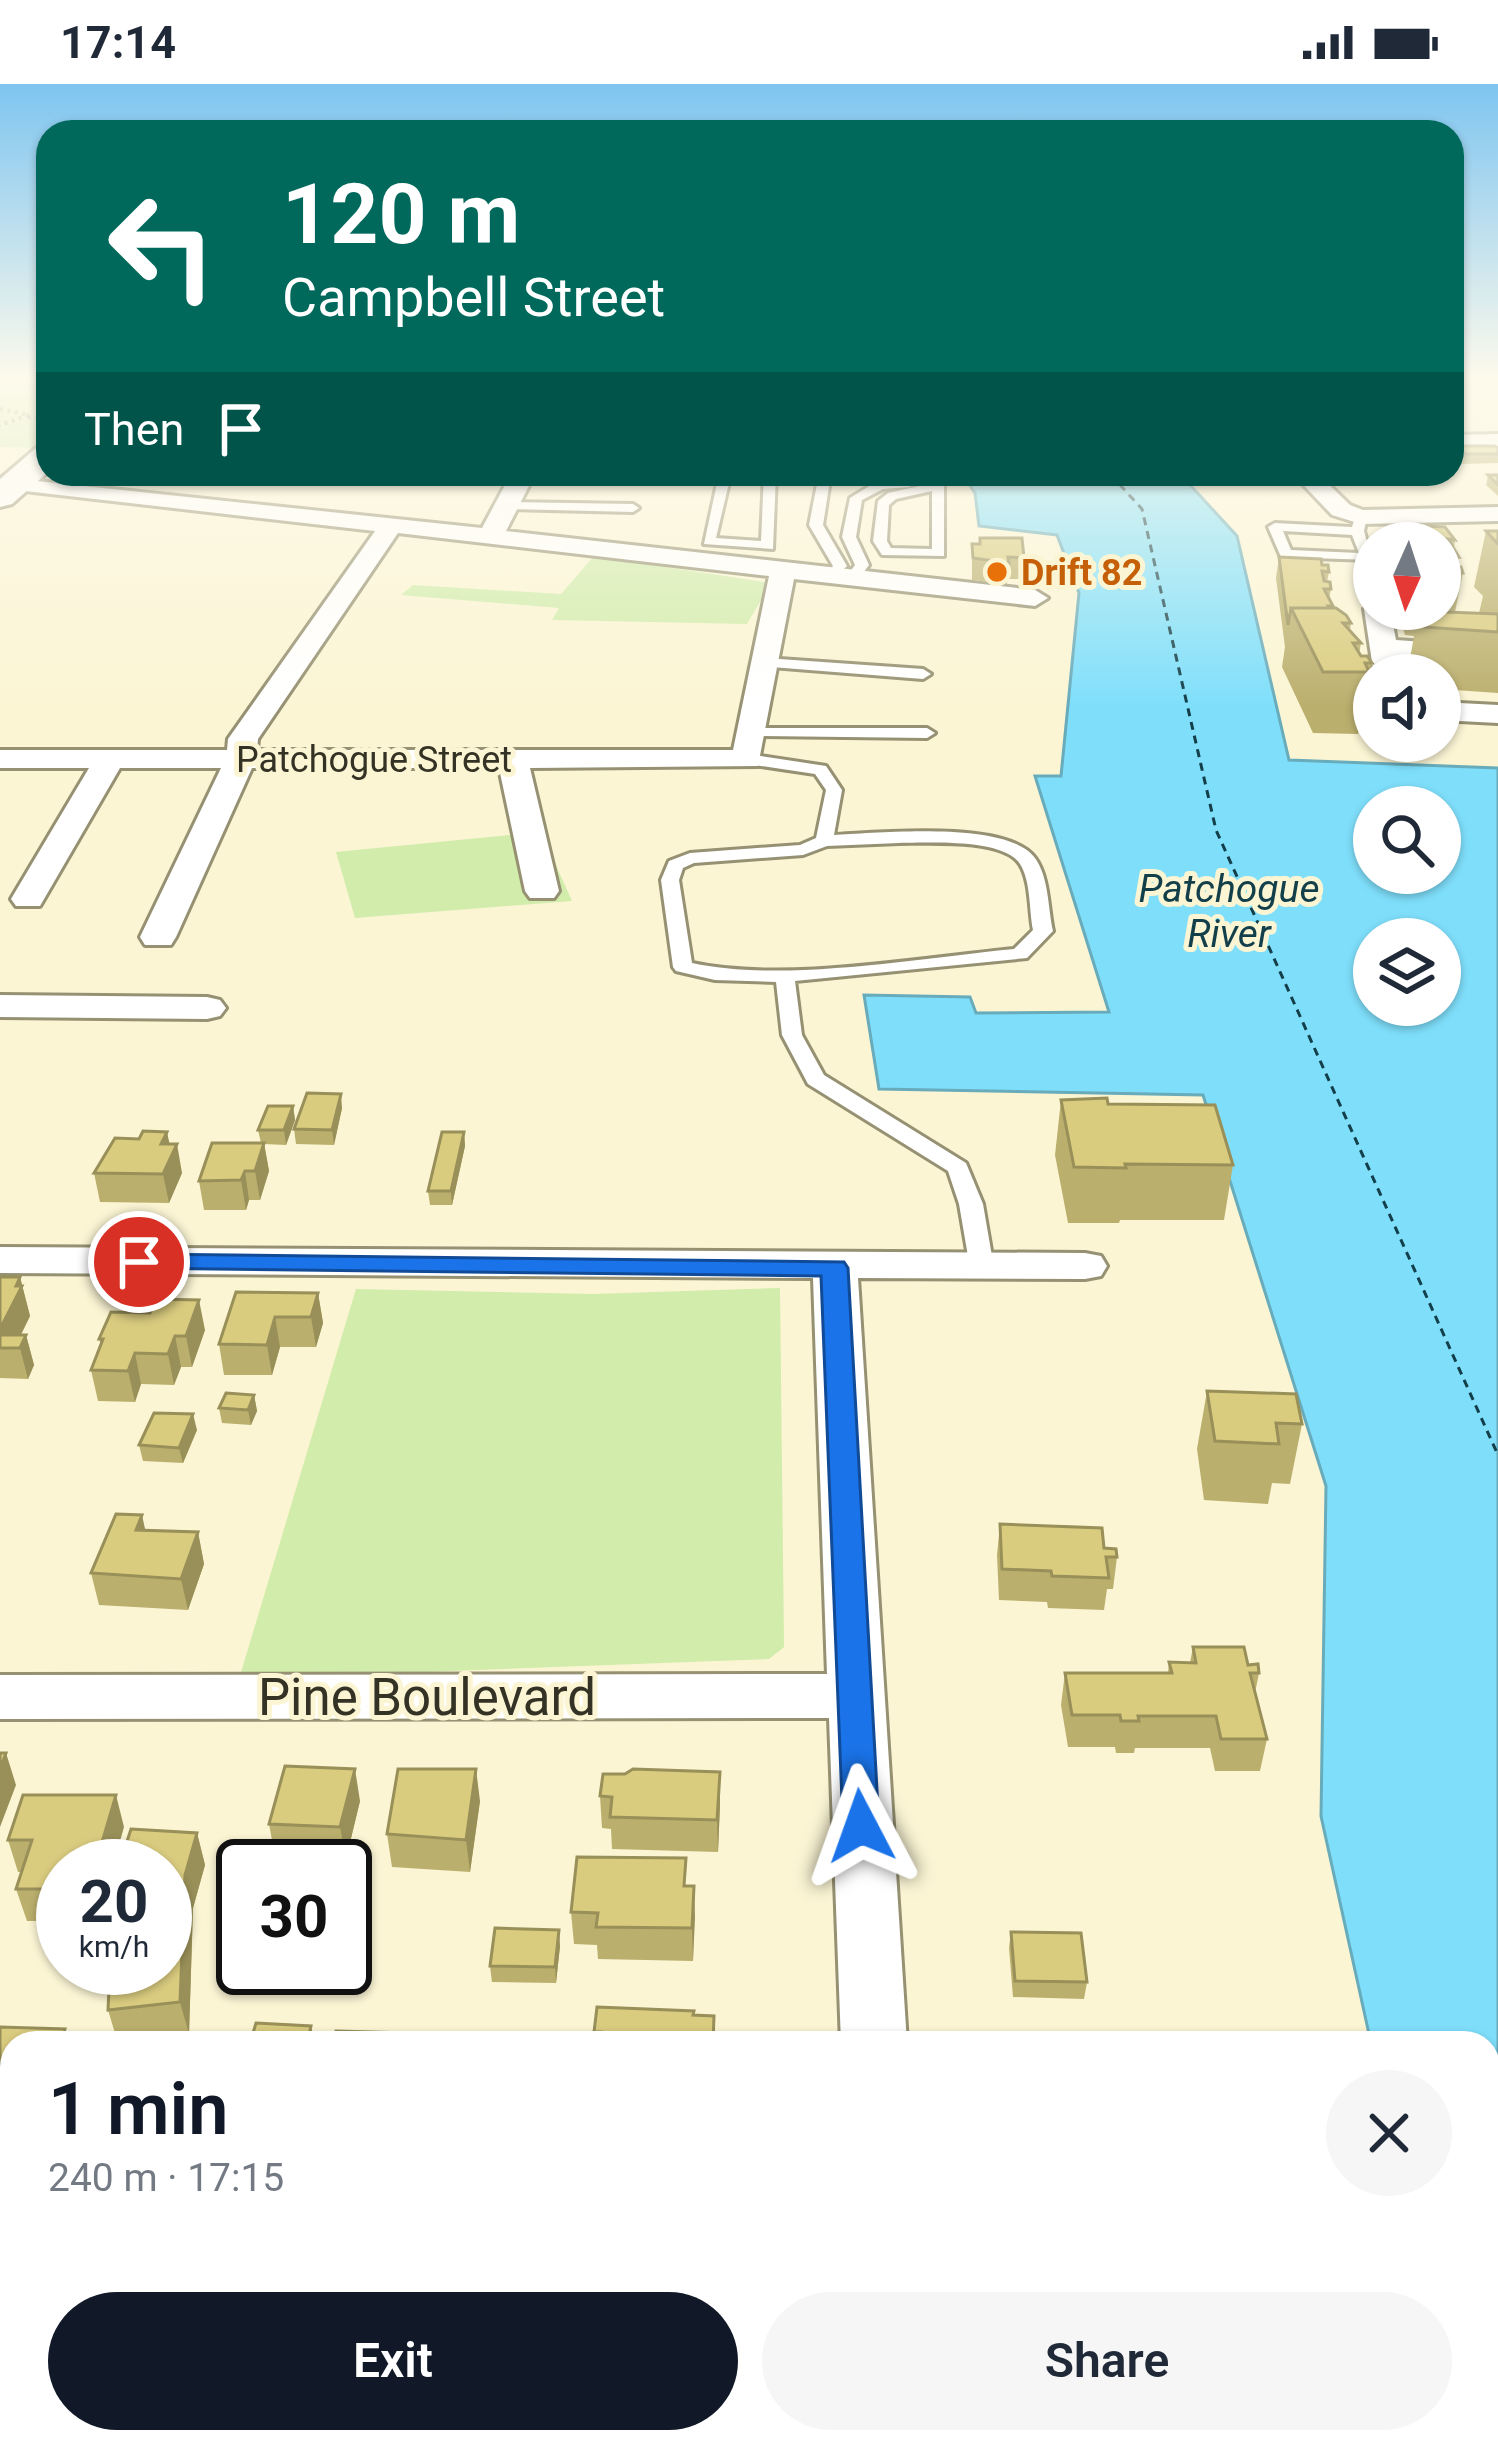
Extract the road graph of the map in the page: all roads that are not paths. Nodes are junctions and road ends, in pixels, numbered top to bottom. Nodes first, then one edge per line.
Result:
1 (68, 486) edge
2 (517, 486) edge
3 (722, 486) edge
4 (770, 486) edge
5 (823, 486) edge
6 (869, 486) edge
7 (934, 486) edge
8 (938, 486) edge
9 (1317, 486) edge
10 (507, 505) junction
11 (633, 508) dead end
12 (1498, 514) edge
13 (1356, 522) edge
14 (1387, 522) edge
15 (1359, 524) joint
16 (390, 527) junction
17 (490, 537) junction
18 (783, 569) junction
19 (843, 576) junction
20 (1035, 598) dead end
21 (1498, 655) edge
22 (1461, 657) edge
23 (765, 663) junction
24 (923, 674) dead end
25 (1461, 712) edge
26 (1498, 714) edge
27 (928, 733) dead end
28 (750, 745) junction
29 (512, 758) junction
30 (0, 759) edge
31 (110, 759) junction
32 (241, 759) junction
33 (824, 841) junction
34 (542, 891) dead end
35 (28, 899) dead end
36 (158, 938) dead end
37 (784, 976) junction
38 (0, 1006) edge
39 (207, 1008) dead end
40 (0, 1260) edge
41 (1085, 1266) dead end
42 (835, 1268) junction
43 (982, 1268) junction
44 (853, 1696) junction
45 (0, 1697) edge
46 (873, 2031) edge

1 - 16 street
2 - 10 street
3 - 4 lane
5 - 19 lane
6 - 19 lane
7 - 8 lane
9 - 13 street
10 - 11 lane
10 - 17 street
12 - 14 street
15 - 15 lane
16 - 17 street
16 - 32 street
17 - 18 street
18 - 19 street
18 - 23 street
19 - 20 street
21 - 22 street
23 - 24 lane
23 - 28 street
25 - 26 street
27 - 28 lane
28 - 29 street, Patchogue Street
28 - 33 lane
29 - 32 street, Patchogue Street
29 - 34 street
30 - 31 street, Patchogue Street
31 - 32 street, Patchogue Street
31 - 35 street
32 - 36 street
33 - 37 lane
33 - 37 lane
37 - 43 lane
38 - 39 street
40 - 42 street
41 - 43 street
42 - 43 street
42 - 44 street
44 - 45 street, Pine Boulevard
44 - 46 street

